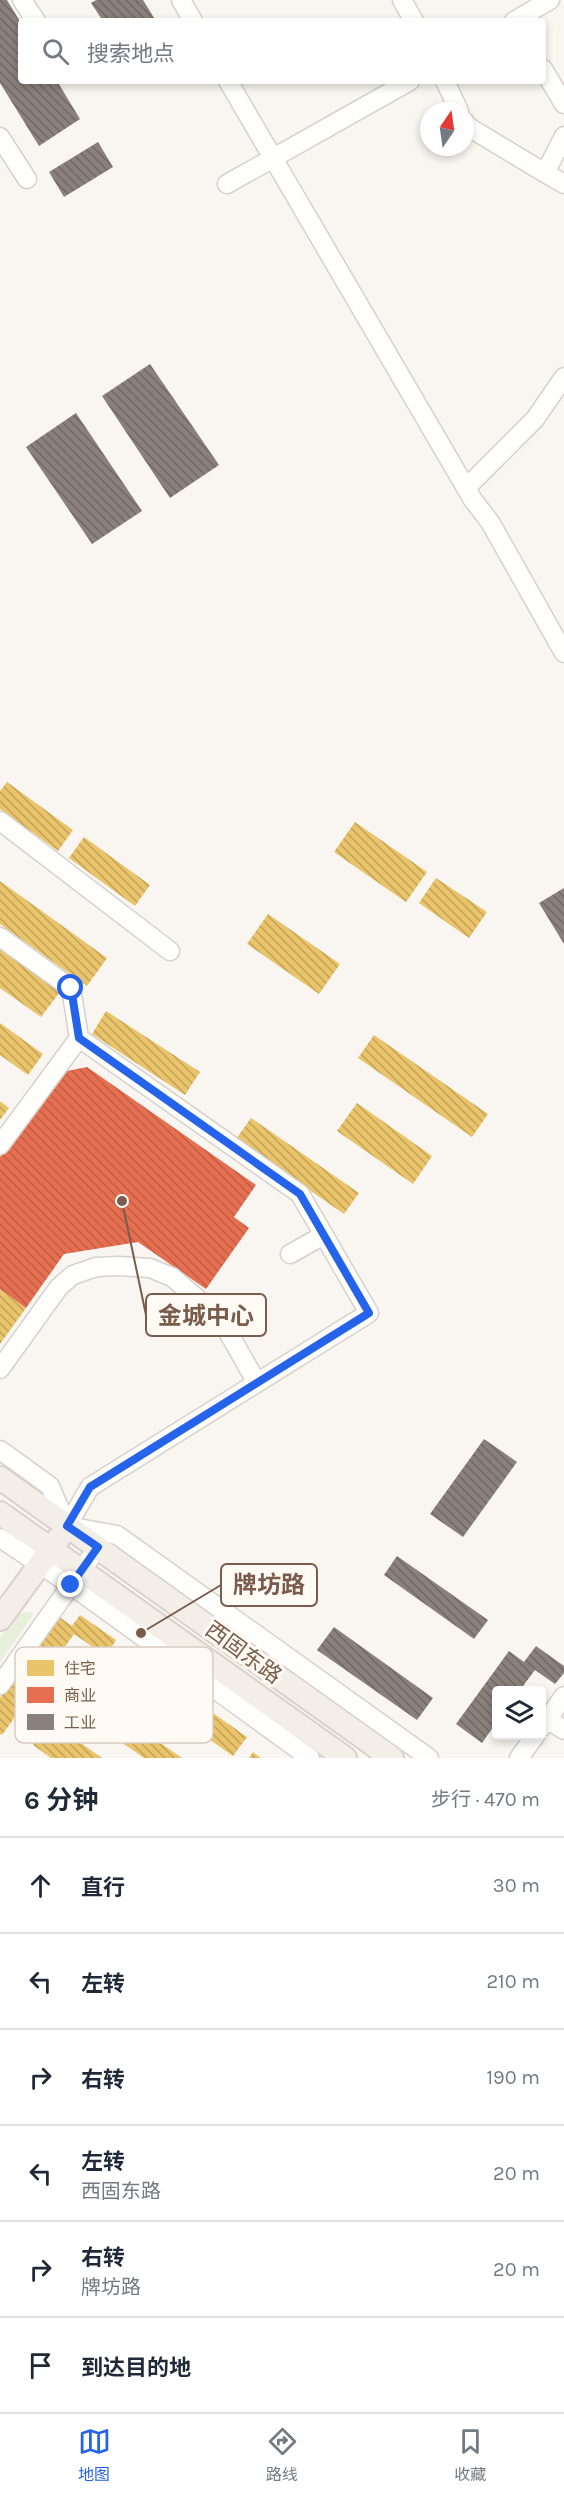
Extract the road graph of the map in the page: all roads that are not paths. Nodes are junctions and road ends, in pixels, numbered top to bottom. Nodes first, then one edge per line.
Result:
1 (22, 0) edge
2 (181, 0) edge
3 (402, 0) edge
4 (550, 0) edge
5 (34, 18) edge
6 (191, 18) edge
7 (412, 18) edge
8 (519, 18) edge
9 (546, 74) edge
10 (230, 84) edge
11 (405, 84) edge
12 (446, 84) edge
13 (455, 102) edge
14 (564, 104) edge
15 (474, 130) edge
16 (564, 136) edge
17 (0, 137) edge
18 (274, 159) junction
19 (545, 172) junction
20 (27, 179) dead end
21 (227, 184) dead end
22 (564, 184) edge
23 (564, 376) edge
24 (466, 488) junction
25 (564, 653) edge
26 (0, 821) edge
27 (0, 937) edge
28 (170, 951) dead end
29 (79, 1038) junction
30 (0, 1145) edge
31 (324, 1235) junction
32 (290, 1254) dead end
33 (0, 1370) edge
34 (257, 1383) junction
35 (0, 1450) edge
36 (0, 1478) edge
37 (37, 1504) junction
38 (0, 1513) edge
39 (67, 1526) junction
40 (6, 1540) edge
41 (98, 1547) junction
42 (44, 1557) junction
43 (76, 1578) junction
44 (0, 1619) edge
45 (27, 1647) edge
46 (166, 1647) edge
47 (179, 1647) edge
48 (15, 1664) edge
49 (213, 1670) edge
50 (213, 1683) edge
51 (0, 1685) edge
52 (564, 1696) edge
53 (546, 1720) edge
54 (546, 1724) edge
55 (564, 1730) edge
56 (532, 1740) edge
57 (310, 1758) edge
58 (345, 1758) edge
59 (392, 1758) edge
60 (429, 1758) edge
61 (519, 1758) edge

1 - 5 street
2 - 6 street
3 - 7 street
4 - 8 street
9 - 14 street
10 - 18 street
11 - 18 street
12 - 13 street
15 - 19 street
16 - 19 street
17 - 20 street
18 - 21 street
18 - 24 street
19 - 22 street
23 - 24 street
24 - 25 street
26 - 28 street
27 - 29 street
29 - 30 street
29 - 31 street
31 - 32 street
31 - 34 street
33 - 34 street
34 - 39 street
35 - 39 street
36 - 37 main road, 西固东路
37 - 39 main road, 西固东路
37 - 40 street
38 - 40 main road, 西固东路
39 - 41 main road, 西固东路
39 - 42 main road
39 - 60 street
40 - 42 main road, 西固东路
41 - 43 street
41 - 59 main road, 西固东路
42 - 43 main road, 西固东路
42 - 44 main road
43 - 45 street
43 - 46 street
43 - 47 main road, 西固东路
48 - 51 street
49 - 58 main road, 西固东路
50 - 57 street
52 - 53 street
54 - 55 street
56 - 61 street

